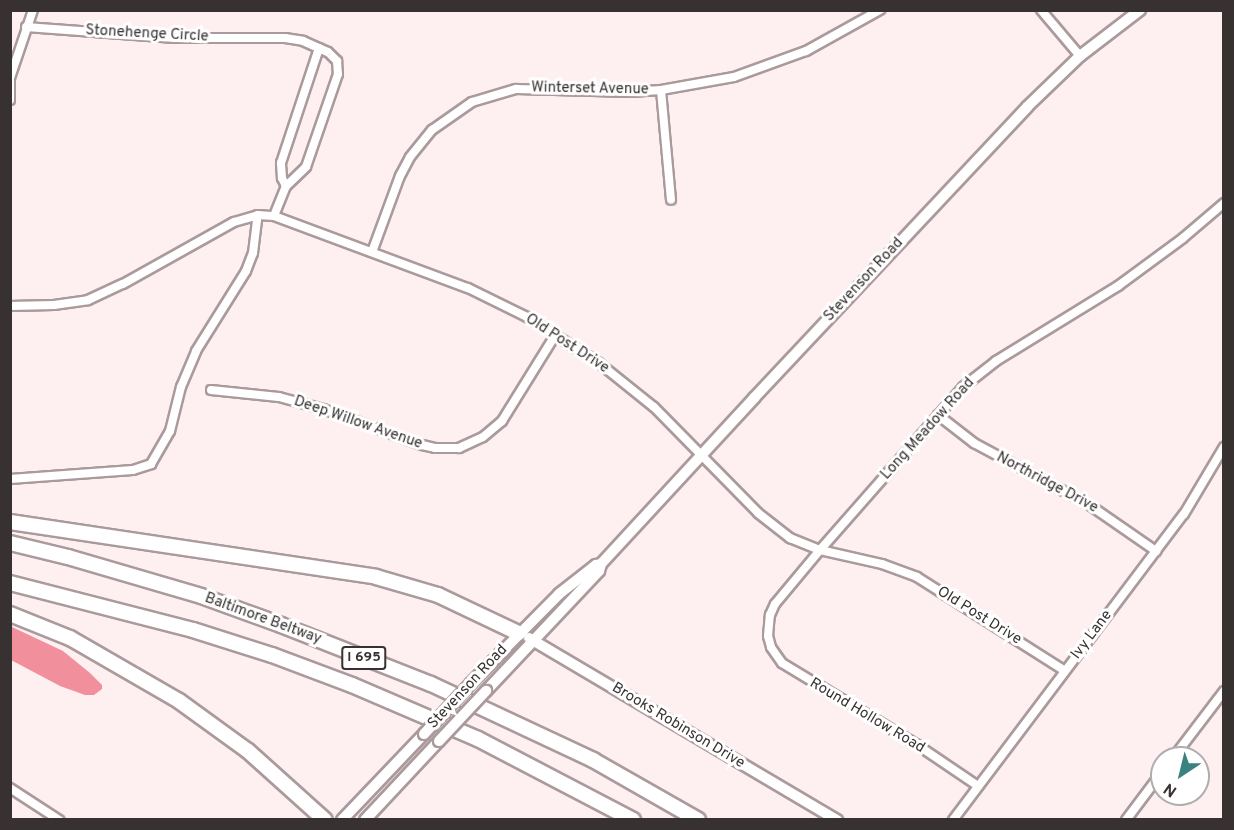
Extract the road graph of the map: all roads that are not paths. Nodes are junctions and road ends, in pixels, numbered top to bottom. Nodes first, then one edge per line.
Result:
1 (33, 10) edge
2 (880, 10) edge
3 (1041, 10) edge
4 (1140, 10) edge
5 (26, 27) junction
6 (319, 48) junction
7 (1080, 56) junction
8 (10, 80) edge
9 (661, 90) junction
10 (10, 100) edge
11 (286, 186) junction
12 (671, 200) dead end
13 (1224, 203) edge
14 (258, 215) junction
15 (274, 216) junction
16 (372, 252) junction
17 (10, 306) edge
18 (556, 334) junction
19 (211, 390) dead end
20 (938, 415) junction
21 (1224, 447) edge
22 (702, 455) junction
23 (10, 479) edge
24 (10, 522) edge
25 (10, 543) edge
26 (820, 550) junction
27 (1156, 551) junction
28 (601, 564) junction
29 (10, 583) edge
30 (10, 614) edge
31 (518, 633) junction
32 (768, 636) joint
33 (533, 640) junction
34 (1065, 670) junction
35 (1224, 691) edge
36 (1182, 746) edge
37 (978, 786) junction
38 (10, 788) edge
39 (1150, 788) edge
40 (307, 803) junction
41 (58, 819) edge
42 (313, 819) edge
43 (326, 819) edge
44 (342, 819) edge
45 (365, 819) edge
46 (633, 819) edge
47 (698, 819) edge
48 (837, 819) edge
49 (952, 819) edge
50 (1126, 819) edge

1 - 5 street
2 - 9 street, Winterset Avenue
3 - 7 street
4 - 7 main road, Stevenson Road
5 - 6 street, Stonehenge Circle
5 - 8 street
6 - 11 street, Stonehenge Circle
6 - 11 street, Stonehenge Circle
7 - 22 main road, Stevenson Road
8 - 10 street
9 - 12 street
9 - 16 street, Winterset Avenue
11 - 15 street, Stonehenge Circle
13 - 20 street, Long Meadow Road
14 - 15 street, Old Post Drive
14 - 17 street, Old Post Drive
14 - 23 street
15 - 16 street, Old Post Drive
16 - 18 street, Old Post Drive
18 - 19 street, Deep Willow Avenue
18 - 22 street, Old Post Drive
20 - 26 street, Long Meadow Road
20 - 27 street, Northridge Drive
21 - 27 street, Ivy Lane
22 - 26 street, Old Post Drive
22 - 28 main road, Stevenson Road
24 - 31 highway
25 - 47 highway, Baltimore Beltway / I 695
26 - 32 street, Long Meadow Road
26 - 34 street, Old Post Drive
27 - 34 street, Ivy Lane
28 - 31 main road, Stevenson Road
28 - 33 main road, Stevenson Road
29 - 46 highway, Baltimore Beltway / I 695
30 - 40 highway
31 - 33 main road, Brooks Robinson Drive
31 - 44 main road, Stevenson Road, bridge
32 - 37 street, Round Hollow Road
33 - 45 main road, Stevenson Road, bridge
33 - 48 main road, Brooks Robinson Drive
34 - 37 street, Ivy Lane
35 - 36 street
37 - 49 street, Ivy Lane
38 - 41 street
39 - 50 street
40 - 42 highway
40 - 43 highway

